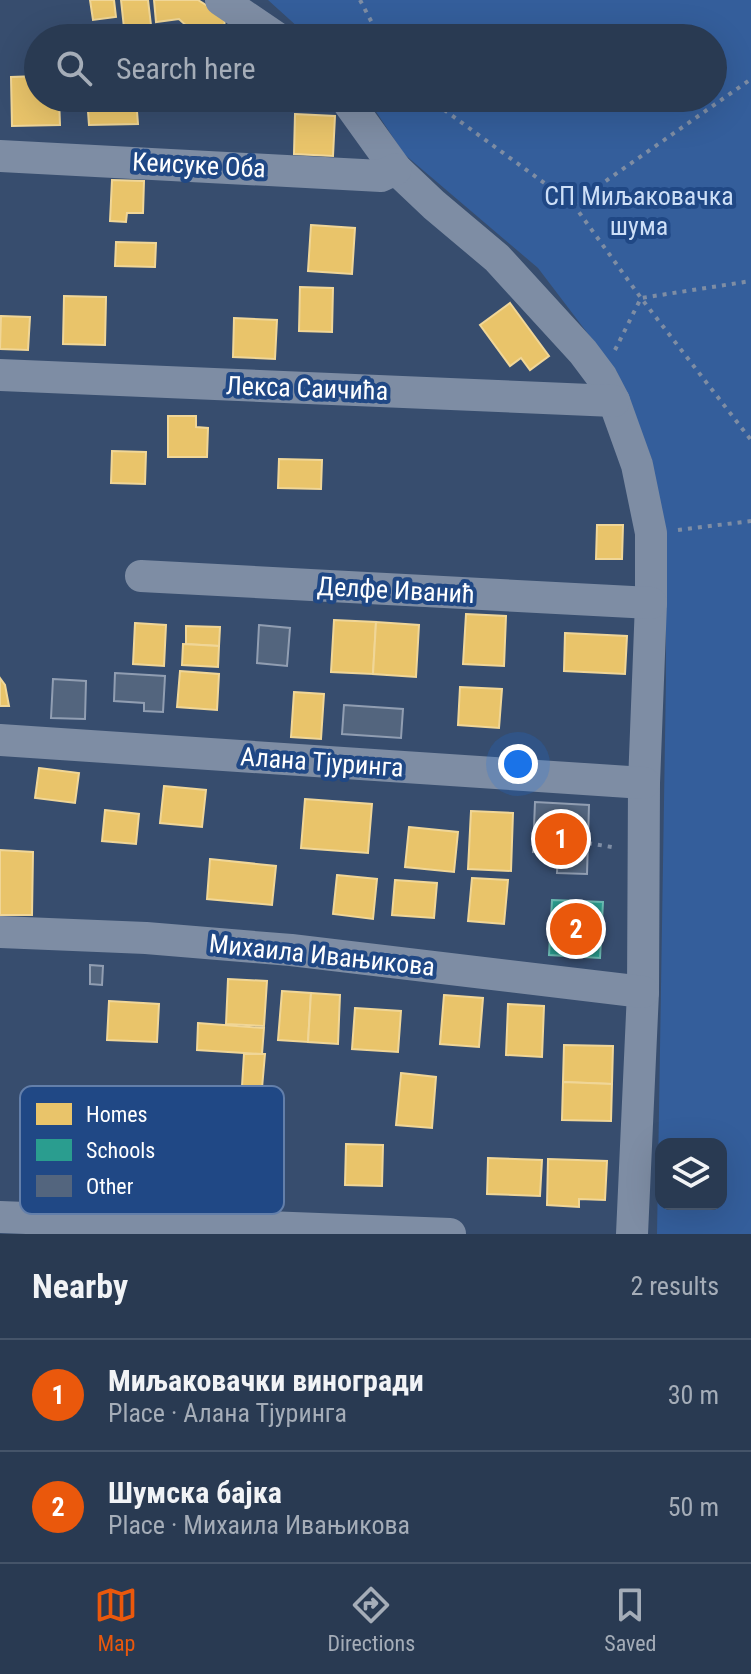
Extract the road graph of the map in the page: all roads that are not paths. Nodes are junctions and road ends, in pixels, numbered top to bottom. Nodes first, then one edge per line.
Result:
1 (221, 0) edge
2 (256, 24) edge
3 (355, 112) edge
4 (0, 156) edge
5 (396, 169) junction
6 (0, 375) edge
7 (608, 389) junction
8 (141, 576) dead end
9 (651, 603) junction
10 (0, 740) edge
11 (644, 783) junction
12 (0, 932) edge
13 (643, 992) junction
14 (0, 1217) edge
15 (450, 1234) edge
16 (632, 1234) edge

1 - 2 street
3 - 5 street
4 - 5 street, Кеисуке Оба
5 - 7 street
6 - 7 street, Лекса Саичића
7 - 9 street
8 - 9 street, Делфе Иванић
9 - 11 street
10 - 11 street, Алана Тјуринга
11 - 13 street
12 - 13 street, Михаила Ивањикова
13 - 16 street
14 - 15 street

